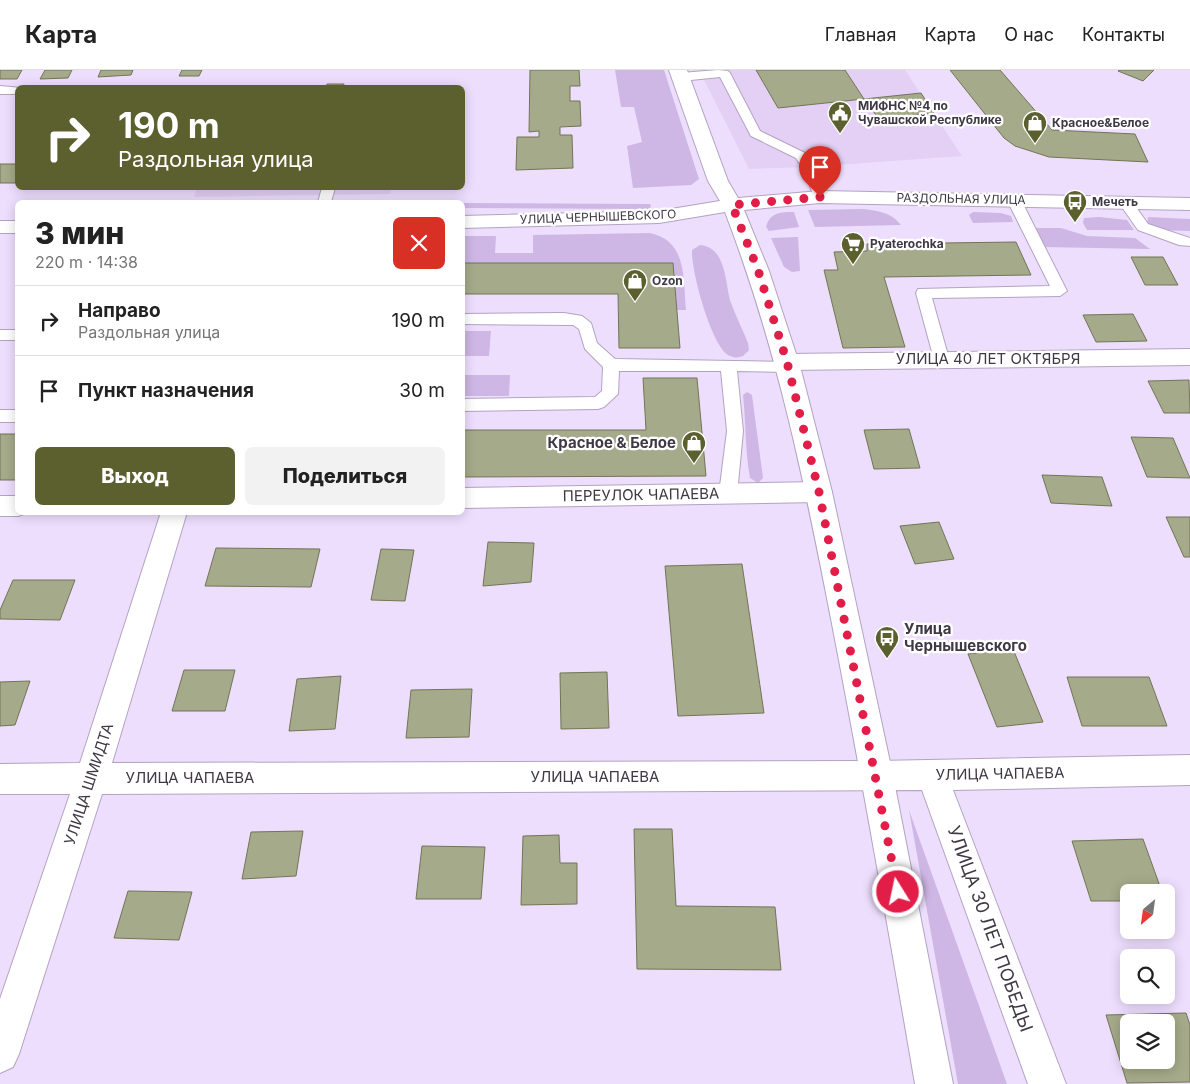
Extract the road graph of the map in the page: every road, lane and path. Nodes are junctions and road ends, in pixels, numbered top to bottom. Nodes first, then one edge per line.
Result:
1 (680, 74) edge
2 (0, 90) edge
3 (15, 90) edge
4 (820, 197) junction
5 (1014, 200) junction
6 (1126, 202) junction
7 (1190, 204) edge
8 (732, 205) junction
9 (465, 222) edge
10 (0, 227) edge
11 (15, 227) edge
12 (1190, 242) edge
13 (465, 319) edge
14 (0, 335) edge
15 (15, 335) edge
16 (1190, 357) edge
17 (941, 360) junction
18 (787, 364) junction
19 (611, 365) junction
20 (728, 366) junction
21 (465, 405) edge
22 (0, 416) edge
23 (15, 416) edge
24 (819, 492) junction
25 (728, 494) junction
26 (465, 498) edge
27 (0, 506) edge
28 (15, 506) edge
29 (173, 515) edge
30 (1190, 770) edge
31 (932, 775) junction
32 (877, 776) junction
33 (0, 779) edge
34 (91, 779) junction
35 (0, 1054) edge
36 (934, 1084) edge
37 (1047, 1084) edge

1 - 4 lane
1 - 8 street
2 - 3 lane
4 - 5 street, РАЗДОЛЬНАЯ УЛИЦА
4 - 8 street, РАЗДОЛЬНАЯ УЛИЦА
5 - 6 street, РАЗДОЛЬНАЯ УЛИЦА
5 - 17 lane
6 - 7 street, РАЗДОЛЬНАЯ УЛИЦА
6 - 12 lane
8 - 9 street, УЛИЦА ЧЕРНЫШЕВСКОГО
8 - 18 street
10 - 11 street
13 - 19 lane
14 - 15 lane
16 - 17 street, УЛИЦА 40 ЛЕТ ОКТЯБРЯ
17 - 18 street, УЛИЦА 40 ЛЕТ ОКТЯБРЯ
18 - 20 lane
18 - 24 street
19 - 20 lane
19 - 21 lane
20 - 25 lane
22 - 23 lane
24 - 25 street, ПЕРЕУЛОК ЧАПАЕВА
24 - 32 street
25 - 26 street, ПЕРЕУЛОК ЧАПАЕВА
27 - 28 street
29 - 34 street, УЛИЦА ШМИДТА
30 - 31 street, УЛИЦА ЧАПАЕВА
31 - 32 street, УЛИЦА ЧАПАЕВА
31 - 37 street, УЛИЦА 30 ЛЕТ ПОБЕДЫ
32 - 34 street, УЛИЦА ЧАПАЕВА
32 - 36 street
33 - 34 street, УЛИЦА ЧАПАЕВА
34 - 35 street, УЛИЦА ШМИДТА

